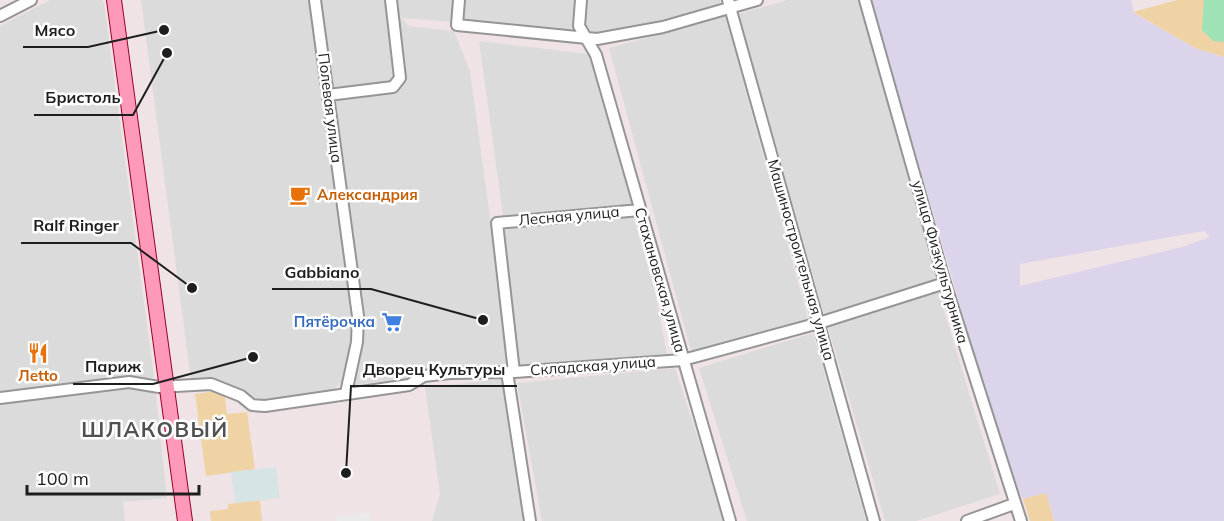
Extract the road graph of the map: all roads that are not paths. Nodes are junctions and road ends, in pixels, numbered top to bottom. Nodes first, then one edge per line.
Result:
1 (31, 0) edge
2 (114, 0) edge
3 (315, 0) edge
4 (391, 0) edge
5 (459, 0) edge
6 (581, 0) edge
7 (758, 0) edge
8 (865, 0) edge
9 (729, 4) edge
10 (0, 16) edge
11 (588, 40) junction
12 (328, 95) junction
13 (640, 210) junction
14 (945, 283) junction
15 (819, 323) junction
16 (683, 360) junction
17 (511, 372) junction
18 (167, 386) junction
19 (346, 393) junction
20 (0, 398) edge
21 (1014, 504) junction
22 (185, 521) edge
23 (530, 521) edge
24 (730, 521) edge
25 (874, 521) edge
26 (967, 521) edge
27 (1021, 521) edge

1 - 10 street
2 - 18 main road
3 - 12 street, Полевая улица
4 - 12 street
5 - 11 street
6 - 11 street, Стахановская улица
7 - 9 street
8 - 14 street, улица Физкультурника
9 - 11 street
9 - 15 street, Машиностроительная улица
11 - 13 street, Стахановская улица
12 - 19 street, Полевая улица
13 - 16 street, Стахановская улица
13 - 17 street, Лесная улица
14 - 15 street, Складская улица
14 - 21 street, улица Физкультурника
15 - 16 street, Складская улица
15 - 25 street, Машиностроительная улица
16 - 17 street, Складская улица
16 - 24 street, Стахановская улица
17 - 19 street, Складская улица
17 - 23 street
18 - 19 street, Складская улица
18 - 20 street, Складская улица
18 - 22 main road
21 - 26 street
21 - 27 street, улица Физкультурника

